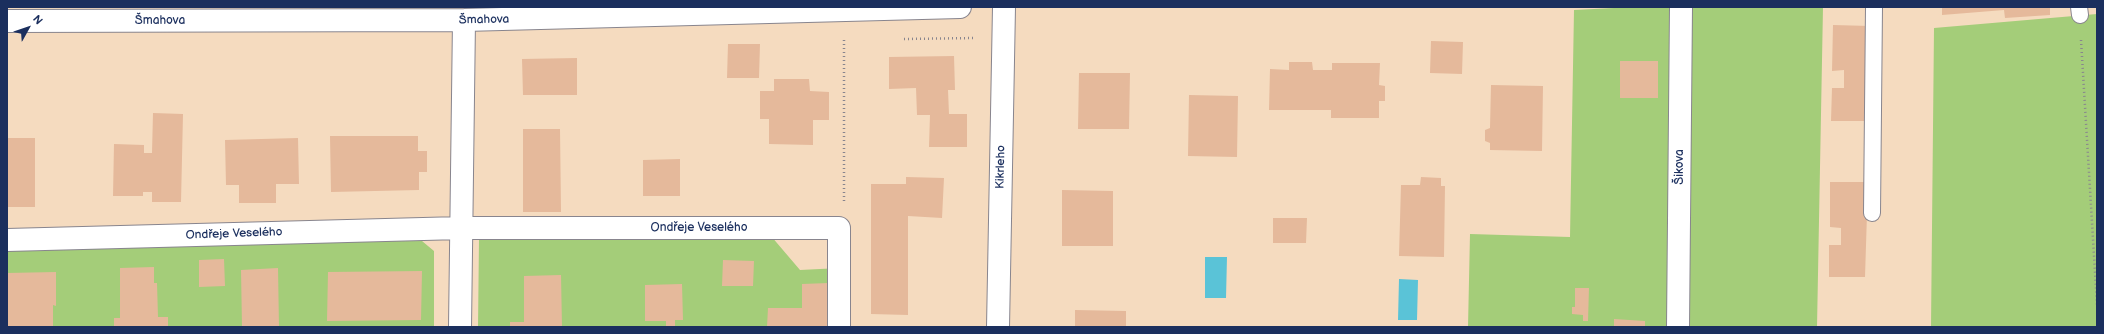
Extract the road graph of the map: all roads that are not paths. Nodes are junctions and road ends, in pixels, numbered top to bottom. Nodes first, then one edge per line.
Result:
1 (960, 7) edge
2 (1004, 7) edge
3 (1681, 7) edge
4 (1874, 7) edge
5 (464, 20) junction
6 (7, 21) edge
7 (1872, 212) dead end
8 (461, 228) junction
9 (7, 240) edge
10 (460, 327) edge
11 (840, 327) edge
12 (998, 327) edge
13 (1678, 327) edge

1 - 5 street, Šmahova
2 - 12 street, Kikrleho
3 - 13 street, Šikova
4 - 7 lane
5 - 6 street, Šmahova
5 - 8 street
8 - 9 street, Ondřeje Veselého
8 - 10 street
8 - 11 street, Ondřeje Veselého

